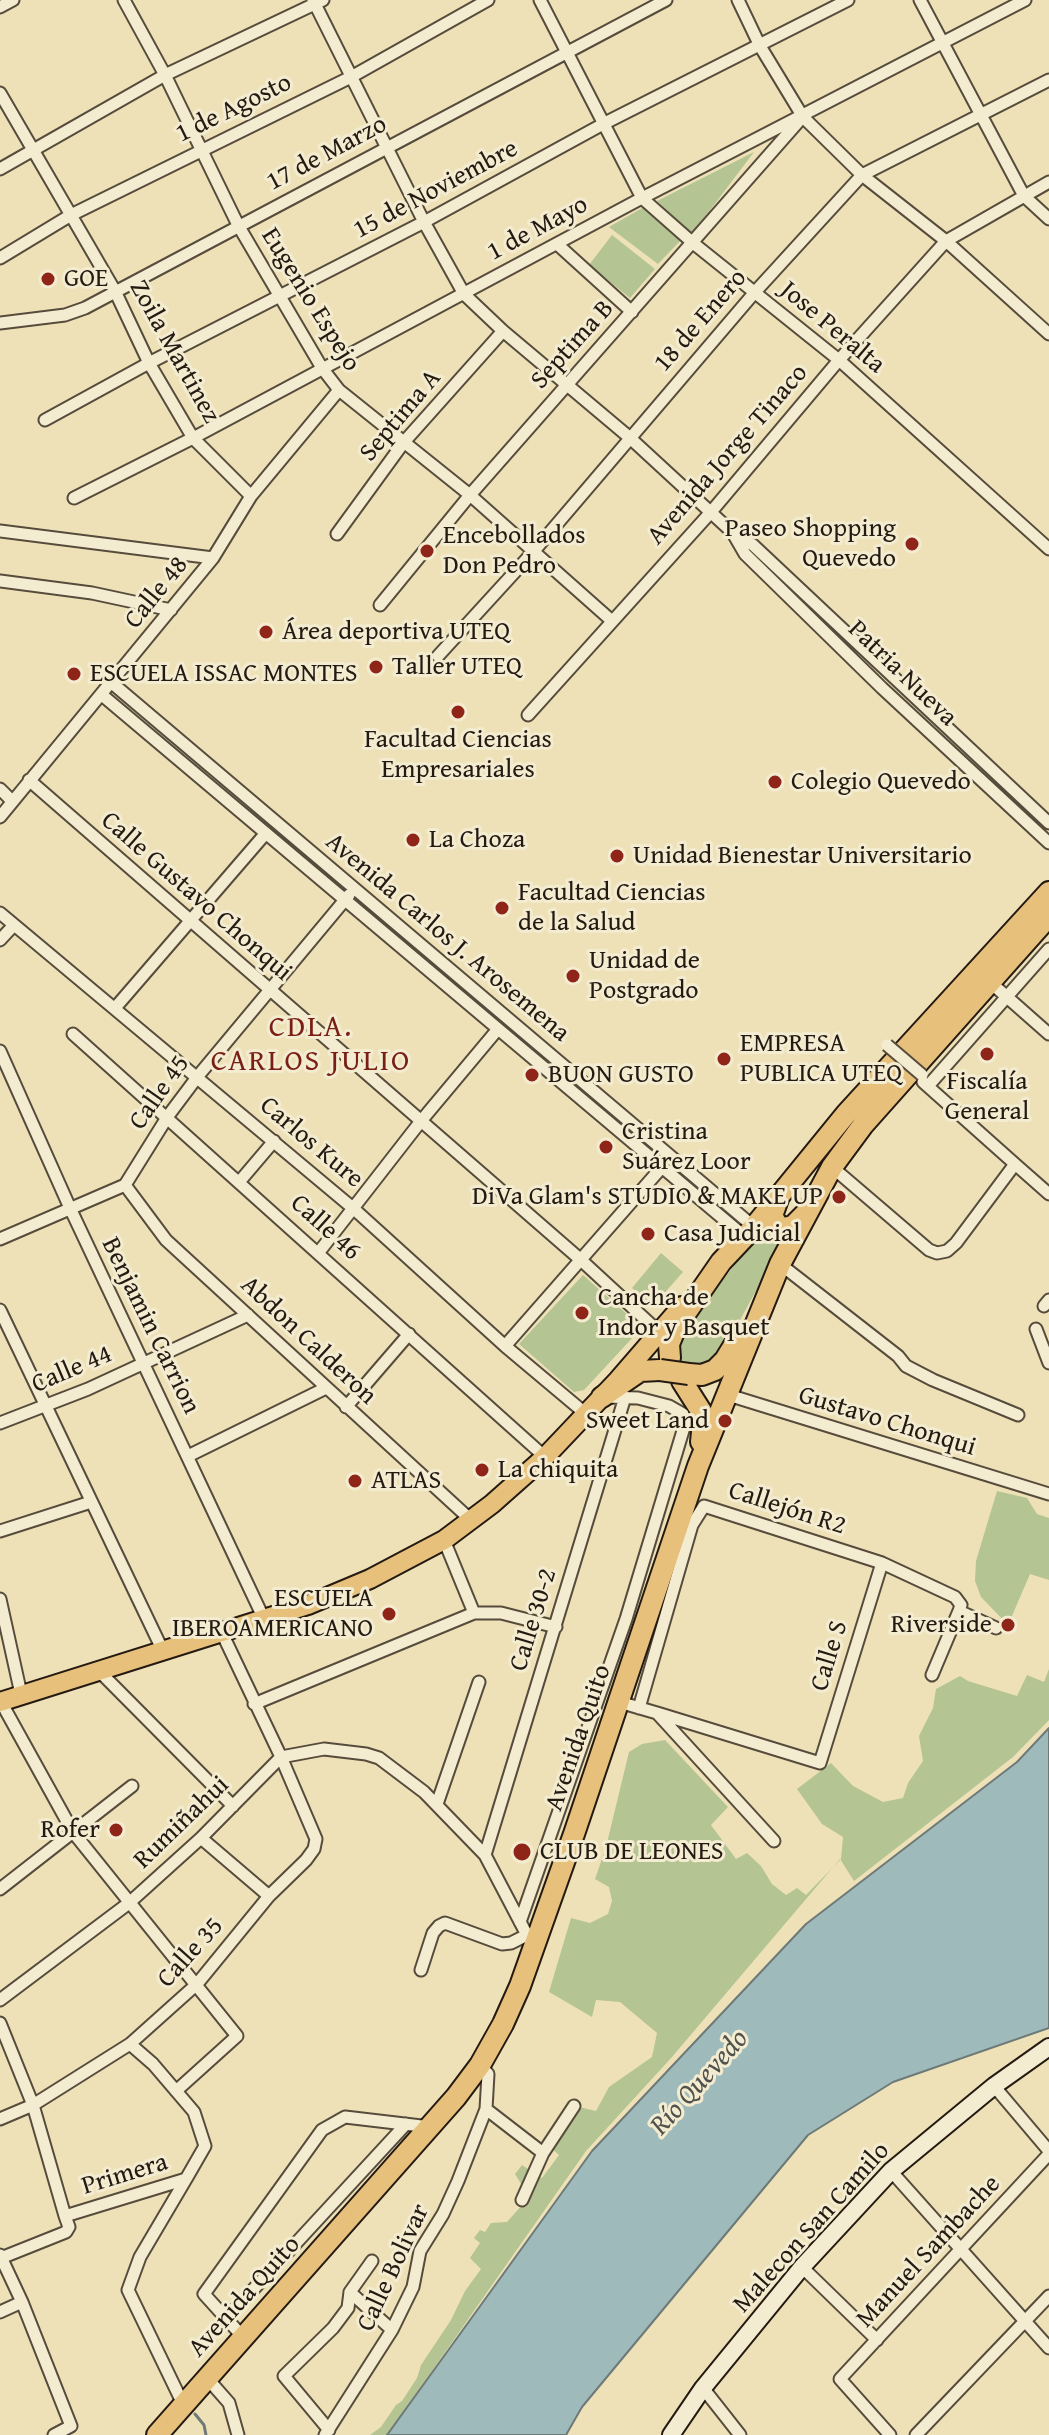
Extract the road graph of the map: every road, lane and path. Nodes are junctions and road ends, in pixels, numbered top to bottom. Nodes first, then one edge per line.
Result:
1 (13, 0) edge
2 (124, 0) edge
3 (488, 0) edge
4 (540, 0) edge
5 (666, 0) edge
6 (738, 0) edge
7 (848, 0) edge
8 (920, 0) edge
9 (1025, 0) edge
10 (317, 1) edge
11 (0, 7) edge
12 (942, 45) junction
13 (760, 46) junction
14 (568, 51) junction
15 (165, 75) junction
16 (351, 77) junction
17 (1049, 80) edge
18 (0, 93) edge
19 (981, 115) junction
20 (803, 117) junction
21 (605, 123) junction
22 (387, 148) junction
23 (202, 149) junction
24 (33, 152) junction
25 (0, 169) edge
26 (862, 175) junction
27 (1049, 182) edge
28 (1024, 196) junction
29 (642, 198) junction
30 (71, 215) junction
31 (1049, 219) edge
32 (424, 222) junction
33 (238, 225) junction
34 (946, 241) junction
35 (693, 243) junction
36 (557, 244) junction
37 (0, 258) edge
38 (115, 291) junction
39 (755, 292) junction
40 (464, 294) junction
41 (278, 298) junction
42 (632, 312) junction
43 (0, 323) edge
44 (503, 331) junction
45 (1049, 334) edge
46 (839, 360) junction
47 (149, 363) junction
48 (322, 368) junction
49 (567, 385) junction
50 (339, 390) junction
51 (45, 420) dead end
52 (629, 437) junction
53 (193, 438) junction
54 (404, 442) junction
55 (470, 495) junction
56 (251, 496) junction
57 (74, 498) dead end
58 (711, 512) junction
59 (0, 531) edge
60 (731, 531) junction
61 (337, 534) dead end
62 (1049, 549) edge
63 (534, 551) junction
64 (213, 558) junction
65 (0, 581) edge
66 (380, 605) dead end
67 (171, 610) junction
68 (612, 621) junction
69 (438, 656) dead end
70 (112, 683) junction
71 (102, 695) junction
72 (528, 715) dead end
73 (29, 780) junction
74 (0, 789) edge
75 (12, 801) junction
76 (0, 817) edge
77 (1049, 823) edge
78 (266, 833) junction
79 (1049, 843) edge
80 (355, 888) junction
81 (1049, 892) edge
82 (345, 900) junction
83 (0, 913) edge
84 (190, 921) junction
85 (14, 925) junction
86 (1046, 926) edge
87 (0, 940) edge
88 (1049, 949) edge
89 (990, 982) junction
90 (268, 990) junction
91 (1007, 997) junction
92 (115, 1008) junction
93 (498, 1029) junction
94 (73, 1034) dead end
95 (1049, 1034) edge
96 (887, 1045) dead end
97 (0, 1051) edge
98 (198, 1076) junction
99 (920, 1077) junction
100 (168, 1116) junction
101 (421, 1121) junction
102 (274, 1141) junction
103 (1015, 1164) junction
104 (662, 1167) junction
105 (832, 1167) junction
106 (240, 1181) junction
107 (125, 1185) junction
108 (782, 1192) junction
109 (1049, 1194) edge
110 (70, 1208) junction
111 (354, 1209) junction
112 (809, 1211) junction
113 (749, 1232) junction
114 (0, 1239) edge
115 (319, 1252) junction
116 (581, 1260) junction
117 (721, 1262) junction
118 (780, 1264) junction
119 (768, 1291) junction
120 (0, 1310) edge
121 (248, 1315) junction
122 (1036, 1329) dead end
123 (659, 1332) junction
124 (409, 1334) junction
125 (505, 1346) junction
126 (143, 1363) junction
127 (1049, 1363) edge
128 (665, 1364) junction
129 (685, 1378) junction
130 (326, 1388) junction
131 (725, 1394) junction
132 (602, 1397) junction
133 (625, 1397) junction
134 (47, 1405) junction
135 (346, 1407) junction
136 (586, 1414) junction
137 (1018, 1415) dead end
138 (0, 1423) edge
139 (693, 1452) junction
140 (188, 1456) junction
141 (545, 1457) junction
142 (1049, 1494) edge
143 (91, 1502) junction
144 (472, 1521) junction
145 (0, 1531) edge
146 (444, 1540) junction
147 (882, 1563) junction
148 (0, 1599) edge
149 (959, 1611) junction
150 (474, 1613) junction
151 (264, 1619) junction
152 (556, 1627) junction
153 (996, 1628) dead end
154 (222, 1633) junction
155 (163, 1651) junction
156 (99, 1671) junction
157 (932, 1675) dead end
158 (479, 1682) dead end
159 (21, 1694) junction
160 (0, 1702) edge
161 (619, 1702) junction
162 (254, 1704) junction
163 (639, 1708) junction
164 (657, 1713) junction
165 (281, 1757) junction
166 (132, 1786) dead end
167 (437, 1804) junction
168 (233, 1806) junction
169 (73, 1832) junction
170 (201, 1838) junction
171 (774, 1841) dead end
172 (485, 1855) junction
173 (0, 1889) edge
174 (269, 1896) junction
175 (129, 1903) junction
176 (520, 1922) junction
177 (532, 1937) junction
178 (421, 1970) dead end
179 (197, 1984) junction
180 (0, 2000) edge
181 (0, 2023) edge
182 (130, 2044) junction
183 (1049, 2047) edge
184 (480, 2065) junction
185 (994, 2086) junction
186 (176, 2091) junction
187 (33, 2105) junction
188 (574, 2106) dead end
189 (486, 2109) junction
190 (0, 2119) edge
191 (406, 2124) junction
192 (430, 2127) junction
193 (543, 2153) junction
194 (1049, 2153) edge
195 (891, 2171) junction
196 (186, 2179) junction
197 (522, 2200) dead end
198 (65, 2216) junction
199 (961, 2251) junction
200 (1, 2256) edge
201 (372, 2261) dead end
202 (802, 2267) junction
203 (350, 2292) junction
204 (1049, 2296) edge
205 (22, 2302) junction
206 (0, 2312) edge
207 (226, 2319) junction
208 (1025, 2321) junction
209 (392, 2330) junction
210 (243, 2337) junction
211 (877, 2340) junction
212 (1049, 2348) edge
213 (207, 2378) junction
214 (703, 2388) junction
215 (184, 2406) junction
216 (162, 2431) edge
217 (327, 2432) edge
218 (54, 2435) edge
219 (238, 2435) edge
220 (671, 2435) edge
221 (740, 2435) edge
222 (890, 2435) edge
223 (916, 2435) edge

1 - 11 street
2 - 15 street, Eugenio Espejo
3 - 16 street, 1 de Agosto
4 - 14 street, Jose Peralta
5 - 14 street, 17 de Marzo
6 - 13 street
7 - 13 street, 15 de Noviembre
8 - 12 street
9 - 12 street, 1 de Mayo
10 - 15 street
10 - 16 street, Patria Nueva
12 - 19 street
12 - 20 street, 1 de Mayo
13 - 20 street
13 - 21 street, 15 de Noviembre
14 - 21 street, Jose Peralta
14 - 22 street, 17 de Marzo
15 - 23 street, Eugenio Espejo
15 - 24 street
16 - 22 street, Patria Nueva
16 - 23 street, 1 de Agosto
17 - 19 street, 18 de Enero
18 - 24 street, Zoila Martinez
19 - 26 street, 18 de Enero
19 - 28 street
20 - 26 street
20 - 29 street, 1 de Mayo
20 - 35 street, Septima B
21 - 29 street, Jose Peralta
21 - 32 street, 15 de Noviembre
22 - 32 street, Patria Nueva
22 - 33 street, 17 de Marzo
23 - 30 street, 1 de Agosto
23 - 33 street, Eugenio Espejo
24 - 25 street
24 - 30 street, Zoila Martinez
26 - 34 street
26 - 39 street, 18 de Enero
27 - 28 street, Avenida Jorge Tinaco
28 - 31 street
28 - 34 street, Avenida Jorge Tinaco
29 - 35 street, Jose Peralta
29 - 36 street, 1 de Mayo
30 - 37 street, 1 de Agosto
30 - 38 street, Zoila Martinez
32 - 40 street, Patria Nueva
32 - 41 street, 15 de Noviembre
33 - 38 street, 17 de Marzo
33 - 41 street, Eugenio Espejo
34 - 45 street
34 - 46 street, Avenida Jorge Tinaco
35 - 39 street, Jose Peralta
35 - 42 street, Septima B
36 - 40 street, 1 de Mayo
36 - 42 street
38 - 43 street, 17 de Marzo
38 - 47 street, Zoila Martinez
39 - 46 street, Jose Peralta
39 - 52 street, 18 de Enero
40 - 44 street, Patria Nueva
40 - 48 street, 1 de Mayo
41 - 47 street, 15 de Noviembre
41 - 48 street, Eugenio Espejo
42 - 49 street, Septima B
44 - 49 street, Patria Nueva
44 - 54 street, Septima A
46 - 58 street, Avenida Jorge Tinaco
46 - 62 street, Jose Peralta
47 - 51 street, 15 de Noviembre
47 - 53 street, Zoila Martinez
48 - 50 street, Eugenio Espejo
48 - 53 street, 1 de Mayo
49 - 52 street, Patria Nueva
49 - 55 street, Septima B
50 - 54 street, Eugenio Espejo
50 - 56 street, Calle 48
52 - 58 street, Patria Nueva
52 - 63 street, 18 de Enero
53 - 56 street, Zoila Martinez
53 - 57 street, 1 de Mayo
54 - 55 street, Eugenio Espejo
54 - 61 street, Septima A
55 - 63 street, Eugenio Espejo
55 - 66 street, Septima B
56 - 64 street, Calle 48
58 - 60 street, Patria Nueva
58 - 68 street, Avenida Jorge Tinaco
59 - 64 street
60 - 77 street, Patria Nueva
60 - 79 street, Patria Nueva
63 - 68 street, Eugenio Espejo
63 - 69 street, 18 de Enero
64 - 67 street, Calle 48
65 - 67 street
67 - 70 street, Calle 48
68 - 72 street, Avenida Jorge Tinaco
70 - 71 street, Calle 48
70 - 80 street, Avenida Carlos J. Arosemena
71 - 73 street, Calle 48
71 - 78 street, Avenida Carlos J. Arosemena
73 - 75 street, Calle 48
73 - 84 street, Calle Gustavo Chonqui
74 - 75 street
75 - 76 street, Calle 48
78 - 82 street, Avenida Carlos J. Arosemena
78 - 84 street
80 - 82 street, Calle 45
80 - 113 street, Avenida Carlos J. Arosemena
81 - 108 highway
82 - 90 street, Calle 45
82 - 93 street, Avenida Carlos J. Arosemena
83 - 85 street, Carlos Kure
84 - 90 street, Calle Gustavo Chonqui
84 - 92 street
85 - 87 street
85 - 92 street, Carlos Kure
86 - 89 highway, Avenida Quito
88 - 91 street
89 - 91 street
89 - 99 highway, Avenida Quito
90 - 98 street, Calle 45
90 - 101 street, Calle Gustavo Chonqui
91 - 95 street
91 - 99 street
92 - 98 street, Carlos Kure
93 - 101 street
93 - 104 street, Avenida Carlos J. Arosemena
94 - 100 street, Calle 46
96 - 99 street, bridge
97 - 110 street, Benjamin Carrion
98 - 100 street, Calle 45
98 - 102 street, Carlos Kure
99 - 103 street
99 - 105 highway, Avenida Quito
100 - 106 street, Calle 46
100 - 107 street, Calle 45
101 - 111 street
101 - 116 street, Calle Gustavo Chonqui
102 - 106 street
102 - 111 street, Carlos Kure
103 - 105 street
103 - 109 street
104 - 113 street, Avenida Carlos J. Arosemena
104 - 116 street
105 - 112 highway, Avenida Quito
106 - 115 street, Calle 46
107 - 110 street
107 - 121 street, Abdon Calderon
108 - 112 highway
108 - 113 highway
110 - 114 street
110 - 126 street, Benjamin Carrion
111 - 115 street
111 - 125 street, Carlos Kure
112 - 118 highway, Avenida Quito
113 - 117 highway
115 - 124 street, Calle 46
116 - 123 street, Calle Gustavo Chonqui
116 - 125 street
117 - 123 main road
117 - 128 highway
118 - 119 highway, Avenida Quito
118 - 137 street
119 - 129 highway
119 - 131 highway, Avenida Quito
120 - 134 street
121 - 126 street, Calle 44
121 - 130 street, Abdon Calderon
122 - 127 street
123 - 132 main road
124 - 135 street
124 - 141 street, Calle 46
125 - 136 street, Carlos Kure
126 - 134 street, Calle 44
126 - 140 street, Benjamin Carrion
128 - 129 highway, bridge
128 - 132 highway
129 - 139 highway
130 - 135 street, Abdon Calderon
130 - 140 street
131 - 139 highway, Avenida Quito
131 - 142 street, Gustavo Chonqui
132 - 133 street
132 - 136 main road
133 - 139 street
133 - 152 street, Calle 30-2
134 - 138 street, Calle 44
134 - 143 street
135 - 144 street, Abdon Calderon
136 - 141 main road
139 - 161 highway, Avenida Quito
139 - 176 street
140 - 151 street, Benjamin Carrion
141 - 144 main road
143 - 145 street
143 - 155 street
144 - 146 main road
146 - 150 street
146 - 151 main road
147 - 149 street, Callejón R2
147 - 163 street, Callejón R2
147 - 164 street, Calle S
148 - 159 street
149 - 153 street, Callejón R2
149 - 157 street
150 - 152 street
150 - 162 street
151 - 154 main road
152 - 172 street, Calle 30-2
154 - 155 main road
154 - 162 street
155 - 156 main road
156 - 159 main road
156 - 168 street
158 - 167 street
159 - 160 main road
160 - 169 street
161 - 163 street
161 - 177 highway, Avenida Quito
162 - 165 street
163 - 164 street
164 - 171 street
165 - 167 street
165 - 168 street, Rumiñahui
165 - 174 street, Calle 35
166 - 169 street
167 - 172 street
168 - 170 street, Rumiñahui
169 - 173 street
169 - 175 street
170 - 174 street
170 - 175 street, Rumiñahui
172 - 176 street
174 - 179 street, Calle 35
175 - 179 street
175 - 180 street, Rumiñahui
176 - 177 street
177 - 178 street
177 - 184 highway, Avenida Quito
179 - 182 street, Calle 35
179 - 186 street
181 - 187 street, Primera
182 - 186 street, Primera
182 - 187 street, Calle 35
183 - 185 main road, Malecon San Camilo
184 - 189 street, Calle Bolivar
184 - 192 highway, Avenida Quito
185 - 194 street
185 - 195 main road, Malecon San Camilo
186 - 196 street, Primera
187 - 190 street, Calle 35
187 - 198 street, Primera
188 - 193 street
189 - 193 street
189 - 209 street, Calle Bolivar
191 - 192 street
191 - 207 street
191 - 207 street
192 - 210 highway, Avenida Quito
193 - 197 street
194 - 199 street, Manuel Sambache
195 - 199 street
195 - 202 main road, Malecon San Camilo
196 - 198 street, Primera
196 - 215 street
198 - 200 street
199 - 208 street
199 - 211 street, Manuel Sambache
200 - 205 street
201 - 203 street
202 - 211 street
202 - 214 main road, Malecon San Camilo
203 - 209 street
203 - 217 street
204 - 208 street
205 - 206 street
205 - 218 street
207 - 210 street
208 - 212 street
208 - 223 street
209 - 217 street, Calle Bolivar
210 - 213 highway, Avenida Quito
211 - 222 street, Manuel Sambache
213 - 215 highway, Avenida Quito
213 - 219 street
214 - 220 main road, Malecon San Camilo
214 - 221 street
215 - 216 highway, Avenida Quito

